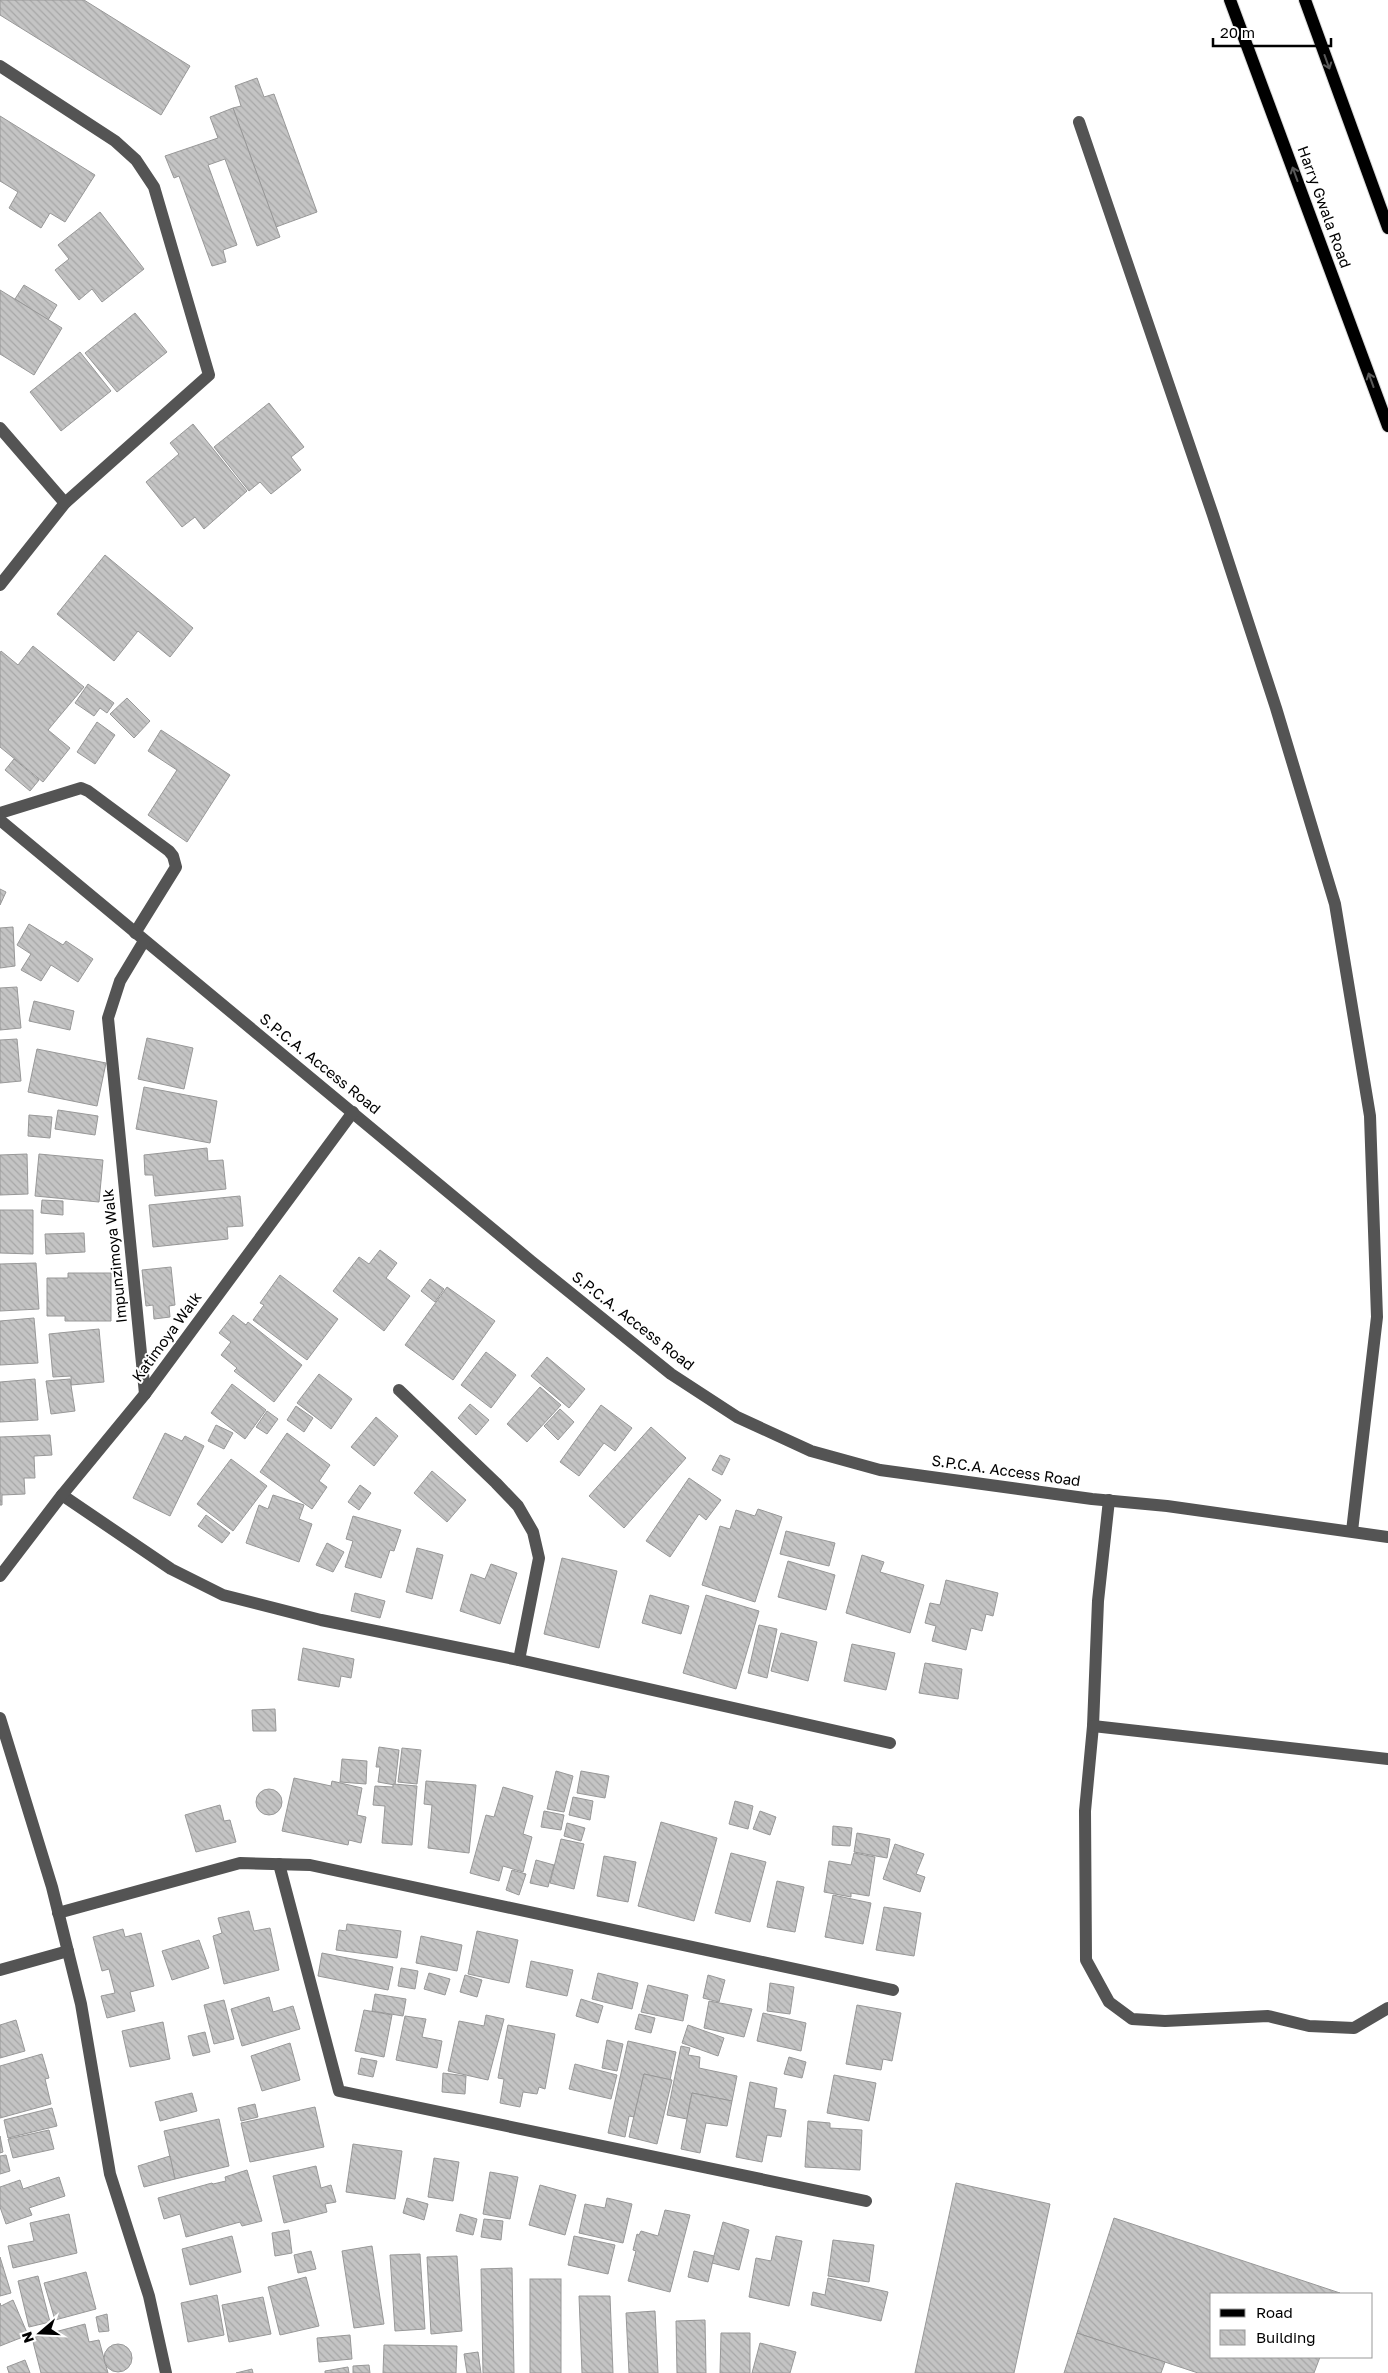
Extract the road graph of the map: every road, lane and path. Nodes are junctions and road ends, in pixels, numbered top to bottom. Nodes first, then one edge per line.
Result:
1 (1230, 0) edge
2 (1305, 0) edge
3 (0, 66) edge
4 (1080, 122) dead end
5 (1378, 202) junction
6 (1388, 219) edge
7 (1388, 228) edge
8 (1388, 426) edge
9 (0, 428) edge
10 (66, 503) junction
11 (0, 585) edge
12 (0, 813) edge
13 (0, 820) edge
14 (140, 937) junction
15 (353, 1112) junction
16 (399, 1390) dead end
17 (145, 1394) junction
18 (62, 1495) junction
19 (1108, 1500) junction
20 (1352, 1531) junction
21 (1388, 1537) edge
22 (0, 1576) edge
23 (519, 1660) junction
24 (0, 1718) edge
25 (1093, 1726) junction
26 (890, 1743) dead end
27 (1388, 1759) edge
28 (279, 1864) junction
29 (58, 1913) junction
30 (68, 1951) junction
31 (0, 1970) edge
32 (893, 1990) dead end
33 (1388, 2008) edge
34 (866, 2201) dead end
35 (166, 2373) edge

8 -> 1 main road, Harry Gwala Road
2 -> 5 main road
3 - 10 street
4 - 20 street
5 - 6 street
5 - 7 main road
9 - 10 street
10 - 11 street
12 - 14 street, Impunzimoya Walk
13 - 14 street, S.P.C.A. Access Road
14 - 15 street, S.P.C.A. Access Road
14 - 17 street, Impunzimoya Walk
15 - 17 street, Katimoya Walk
15 - 19 street, S.P.C.A. Access Road
16 - 23 street
17 - 18 street, Katimoya Walk
18 - 22 street, Katimoya Walk
18 - 23 street
19 - 20 street, S.P.C.A. Access Road
19 - 25 street
20 - 21 street, S.P.C.A. Access Road
23 - 26 street
24 - 29 street
25 - 27 street
25 - 33 street
28 - 29 street
28 - 32 street
28 - 34 street
29 - 30 street
30 - 31 street
30 - 35 street

